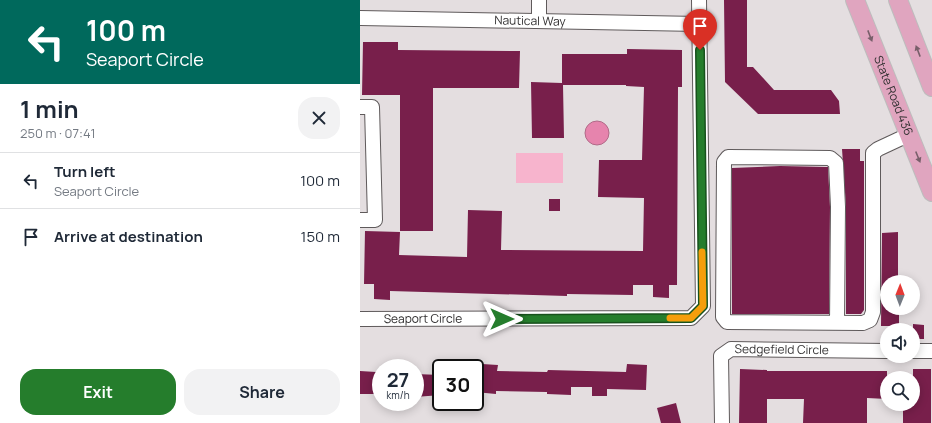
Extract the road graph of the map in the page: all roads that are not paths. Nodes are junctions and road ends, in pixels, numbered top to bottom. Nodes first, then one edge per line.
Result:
1 (539, 0) edge
2 (699, 0) edge
3 (855, 0) edge
4 (886, 0) edge
5 (898, 0) edge
6 (360, 18) edge
7 (539, 21) junction
8 (699, 24) junction
9 (908, 25) junction
10 (932, 87) edge
11 (360, 107) edge
12 (908, 135) junction
13 (932, 192) edge
14 (360, 220) edge
15 (360, 319) edge
16 (837, 323) junction
17 (880, 351) edge
18 (920, 351) edge
19 (932, 351) edge
20 (722, 423) edge

1 - 7 street
2 - 8 street, Seaport Circle
3 -> 12 main road, State Road 436
4 - 9 main road
5 - 9 main road
6 - 7 street, Nautical Way
7 - 8 street, Nautical Way
8 - 15 street, Seaport Circle
10 -> 9 main road
11 - 14 street
12 -> 13 main road, State Road 436
12 - 16 street
16 - 16 street
17 - 20 street, Sedgefield Circle
18 - 19 street

